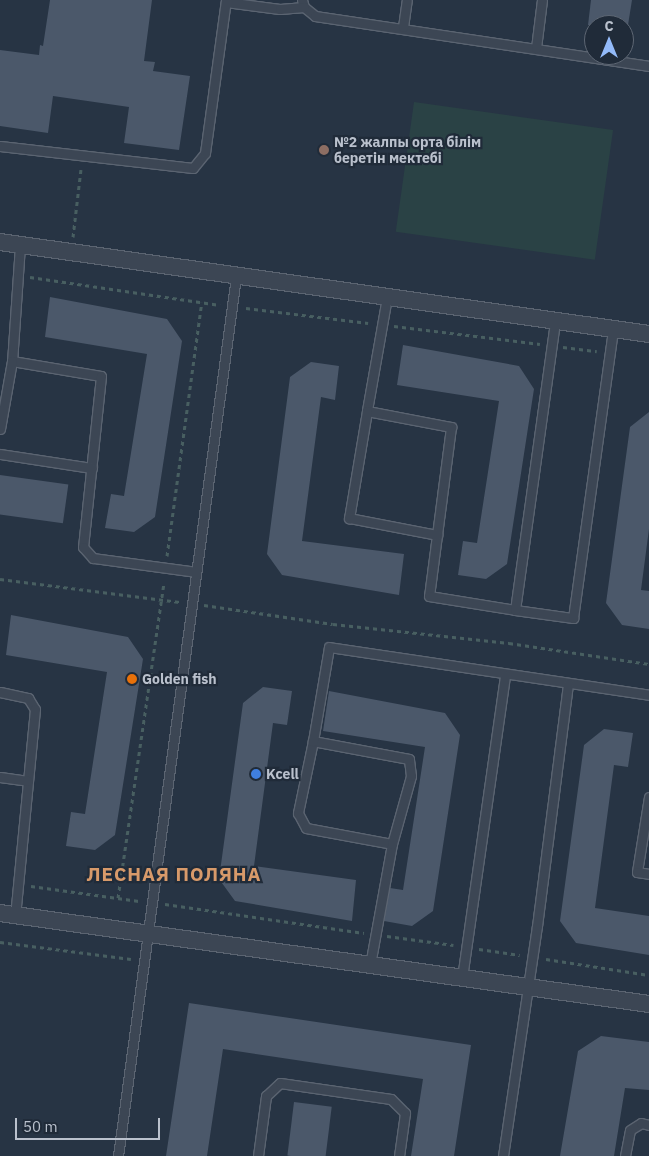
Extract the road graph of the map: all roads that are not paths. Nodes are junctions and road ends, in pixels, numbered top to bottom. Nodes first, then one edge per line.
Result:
1 (407, 0) edge
2 (542, 0) edge
3 (226, 1) edge
4 (303, 4) edge
5 (403, 27) junction
6 (536, 48) junction
7 (649, 66) edge
8 (0, 146) edge
9 (0, 242) edge
10 (20, 245) junction
11 (236, 276) junction
12 (387, 297) junction
13 (555, 320) junction
14 (613, 329) junction
15 (649, 334) edge
16 (12, 361) junction
17 (367, 411) junction
18 (0, 430) edge
19 (0, 454) edge
20 (92, 468) junction
21 (437, 535) junction
22 (196, 572) junction
23 (514, 610) junction
24 (505, 675) junction
25 (568, 684) junction
26 (0, 692) edge
27 (649, 695) edge
28 (314, 741) junction
29 (0, 777) edge
30 (28, 781) junction
31 (649, 796) edge
32 (392, 844) junction
33 (649, 874) edge
34 (8, 914) edge
35 (148, 934) junction
36 (370, 965) junction
37 (462, 978) junction
38 (529, 988) junction
39 (649, 1004) edge
40 (649, 1125) edge
41 (118, 1156) edge
42 (258, 1156) edge
43 (399, 1156) edge
44 (503, 1156) edge
45 (625, 1156) edge

1 - 5 lane
2 - 6 lane
3 - 4 lane
3 - 8 lane
4 - 5 lane
5 - 6 lane
6 - 7 lane
9 - 10 street
10 - 11 street
10 - 16 lane
11 - 12 street
11 - 22 lane
12 - 13 street
12 - 17 lane
13 - 14 street
13 - 23 lane
14 - 15 street
14 - 23 lane
16 - 18 lane
16 - 20 lane
17 - 21 lane
17 - 21 lane
19 - 20 lane
20 - 22 lane
21 - 23 lane
22 - 35 lane
24 - 25 lane
24 - 28 lane
24 - 37 lane
25 - 27 lane
25 - 38 lane
26 - 30 lane
28 - 32 lane
28 - 32 lane
29 - 30 lane
30 - 34 lane
31 - 33 lane
32 - 36 lane
34 - 35 street
35 - 36 street
35 - 41 lane
36 - 37 street
37 - 38 street
38 - 39 street
38 - 44 lane
40 - 45 lane
42 - 43 lane

